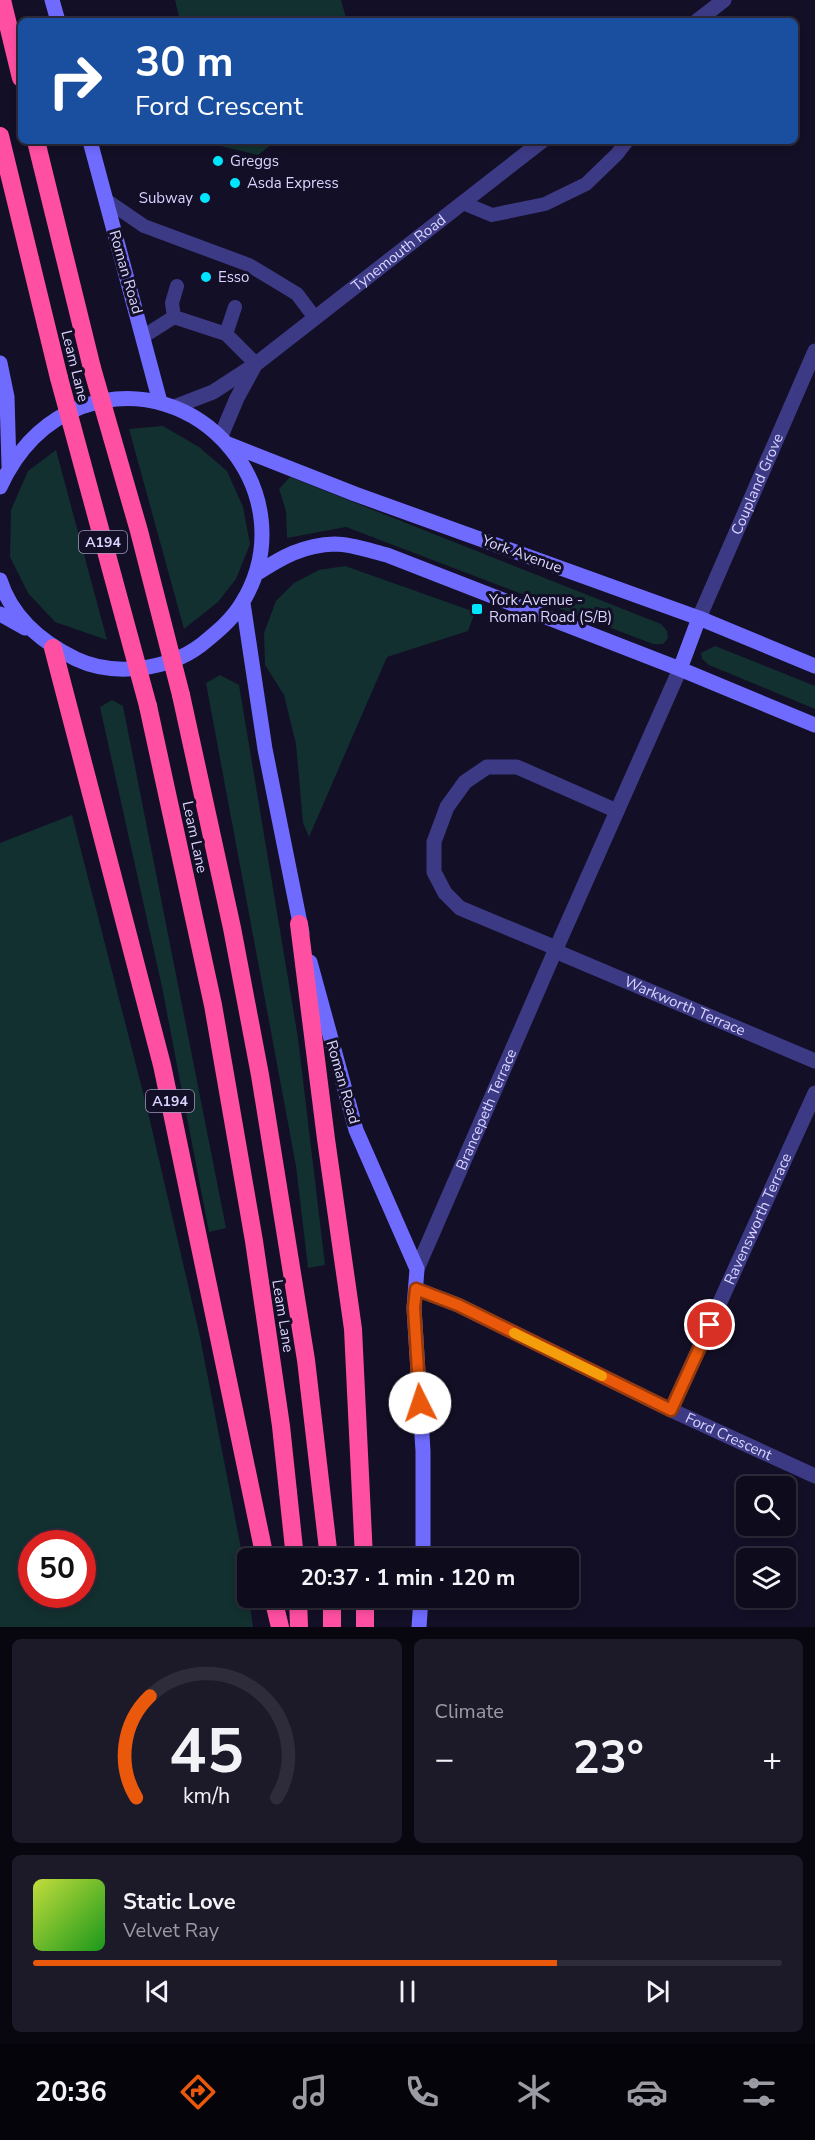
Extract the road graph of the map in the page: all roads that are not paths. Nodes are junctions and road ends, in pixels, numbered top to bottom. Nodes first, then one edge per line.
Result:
1 (2, 0) edge
2 (52, 0) edge
3 (724, 0) edge
4 (700, 12) edge
5 (57, 18) edge
6 (18, 66) edge
7 (0, 136) edge
8 (37, 144) edge
9 (91, 144) edge
10 (538, 144) edge
11 (625, 144) edge
12 (106, 200) junction
13 (463, 203) junction
14 (177, 286) dead end
15 (235, 307) dead end
16 (174, 317) junction
17 (315, 318) junction
18 (226, 334) junction
19 (144, 336) junction
20 (815, 351) edge
21 (0, 363) edge
22 (256, 364) junction
23 (167, 405) junction
24 (224, 440) junction
25 (9, 466) junction
26 (0, 487) edge
27 (256, 574) junction
28 (0, 580) edge
29 (243, 603) junction
30 (0, 615) edge
31 (699, 618) junction
32 (35, 634) junction
33 (53, 648) junction
34 (815, 666) edge
35 (680, 669) junction
36 (815, 725) edge
37 (617, 811) junction
38 (299, 924) junction
39 (555, 949) junction
40 (815, 1061) edge
41 (815, 1093) edge
42 (417, 1269) junction
43 (416, 1289) junction
44 (671, 1410) junction
45 (815, 1476) edge
46 (263, 1548) edge
47 (294, 1548) edge
48 (328, 1548) edge
49 (363, 1548) edge
50 (423, 1548) edge
51 (275, 1608) edge
52 (298, 1608) edge
53 (332, 1608) edge
54 (365, 1608) edge
55 (420, 1608) edge
56 (280, 1627) edge
57 (299, 1627) edge
58 (332, 1627) edge
59 (365, 1627) edge
60 (418, 1627) edge

1 - 6 highway
2 - 5 main road
3 - 4 street
7 - 47 highway, Leam Lane / A194, bridge
8 - 48 highway, Leam Lane / A194, bridge
9 - 12 main road, Roman Road
10 - 13 street, Tynemouth Road
11 - 13 lane
12 - 17 lane
12 - 19 main road, Roman Road
13 - 17 street, Tynemouth Road
14 - 16 lane
15 - 18 lane
16 - 18 lane
16 - 19 lane
17 - 22 street, Tynemouth Road
18 - 22 lane
19 - 23 main road, Roman Road
20 - 31 street, Coupland Grove
21 - 25 main road
22 - 23 street, Tynemouth Road
22 - 24 street, Tynemouth Road
23 - 24 main road
23 - 25 main road
24 - 27 main road
24 - 31 main road, York Avenue
25 - 26 main road
27 - 29 main road
27 - 35 main road
28 - 32 main road
29 - 33 main road
29 - 38 main road, Roman Road
30 - 32 main road
31 - 34 main road, York Avenue
31 - 35 main road
32 - 33 main road
33 - 46 highway, A194
35 - 36 main road
35 - 37 street, Brancepeth Terrace
37 - 39 street, Brancepeth Terrace
37 - 39 street
38 - 42 main road, Roman Road
38 - 49 highway
39 - 40 street, Warkworth Terrace
39 - 42 street, Brancepeth Terrace
41 - 44 street, Ravensworth Terrace
42 - 43 main road, Roman Road
43 - 44 street, Ford Crescent
43 - 50 main road, Roman Road
44 - 45 street, Ford Crescent
51 - 56 highway
52 - 57 highway
53 - 58 highway
54 - 59 highway
55 - 60 main road

